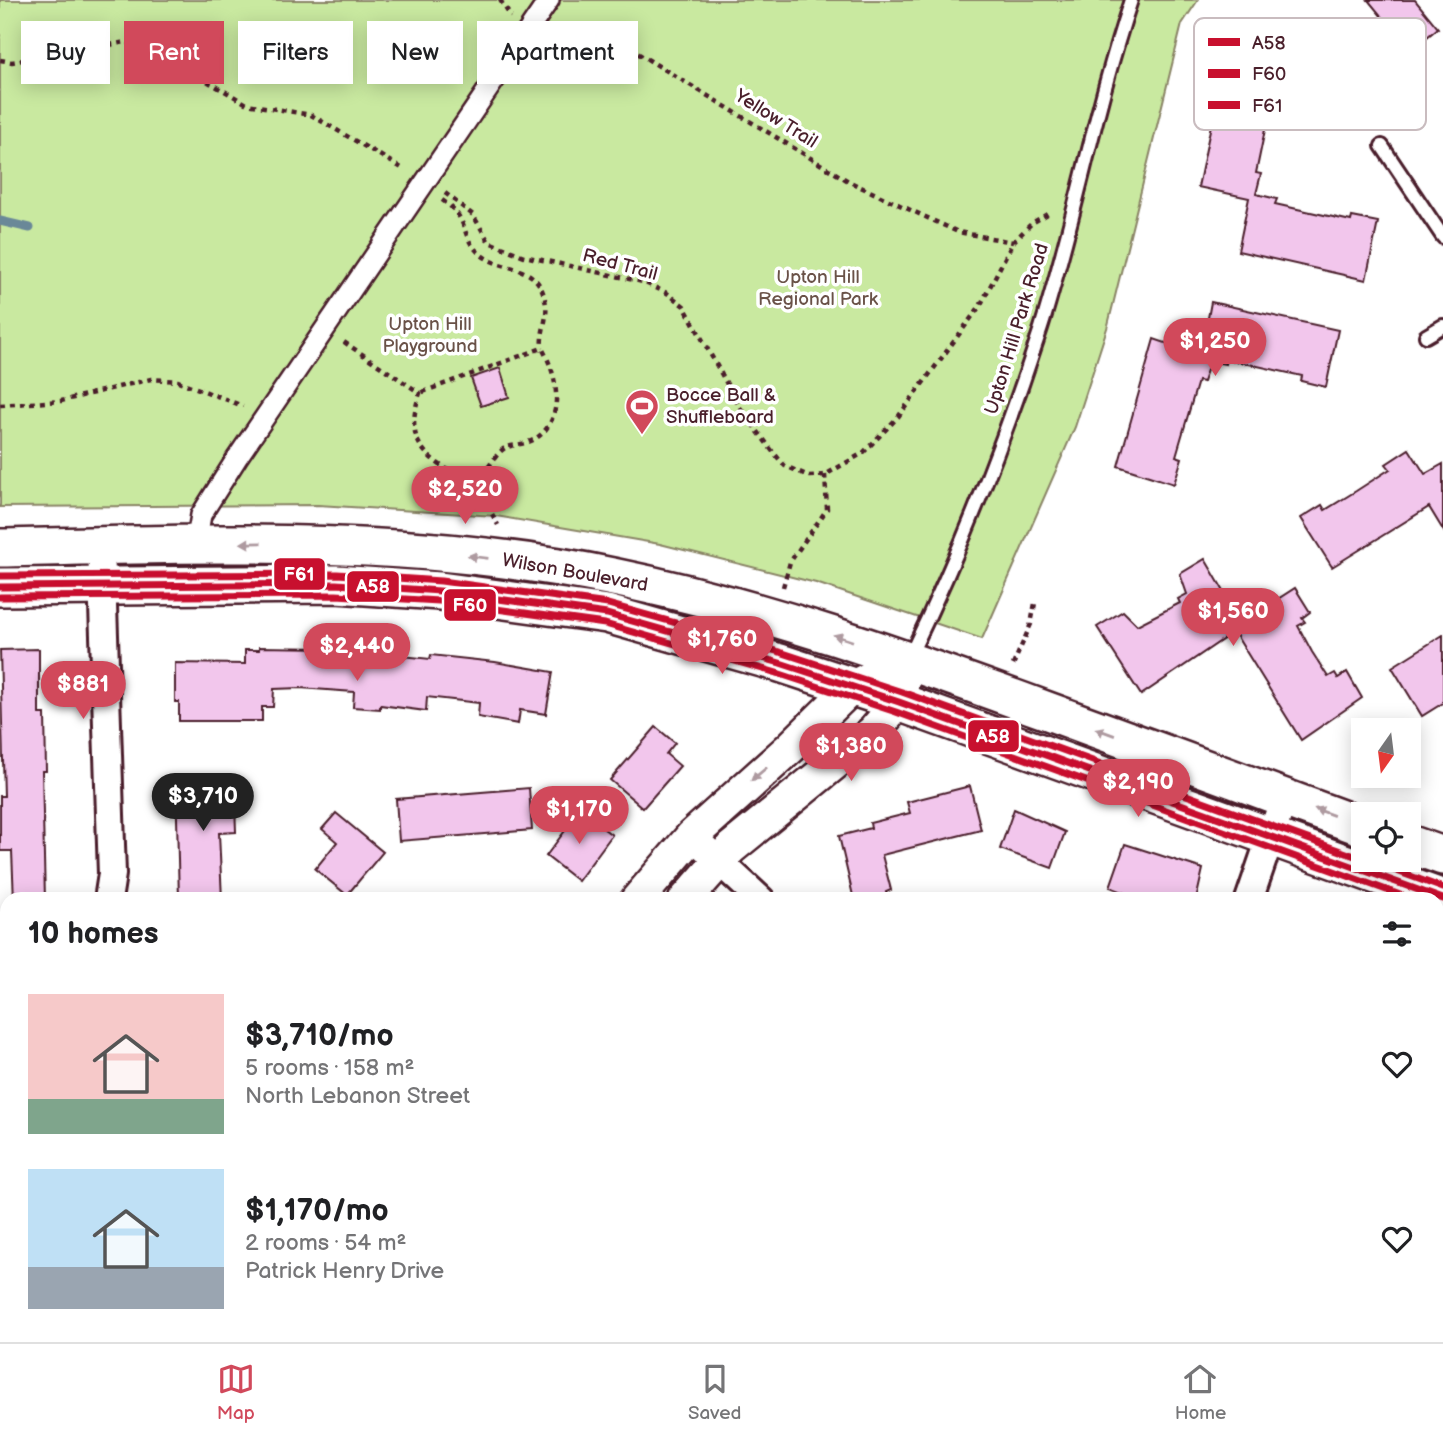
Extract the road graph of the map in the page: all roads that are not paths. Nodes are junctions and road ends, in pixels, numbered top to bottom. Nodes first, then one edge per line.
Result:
1 (549, 0) edge
2 (1131, 0) edge
3 (1382, 146) dead end
4 (1443, 237) edge
5 (1443, 326) edge
6 (1426, 336) dead end
7 (196, 544) junction
8 (101, 546) junction
9 (0, 548) edge
10 (102, 584) junction
11 (0, 587) edge
12 (908, 659) junction
13 (852, 687) junction
14 (899, 702) junction
15 (1284, 798) junction
16 (1351, 823) edge
17 (692, 836) junction
18 (1270, 837) junction
19 (1421, 848) edge
20 (1443, 856) edge
21 (718, 860) junction
22 (110, 892) edge
23 (644, 892) edge
24 (692, 892) edge
25 (752, 892) edge
26 (1252, 892) edge
27 (1423, 892) edge

1 - 7 street
2 - 12 lane, Upton Hill Park Road
3 - 4 lane
5 - 6 lane
7 - 8 main road, Wilson Boulevard
12 -> 7 main road, Wilson Boulevard
8 - 9 main road, Wilson Boulevard
8 - 10 street
10 - 11 main road, Wilson Boulevard
10 - 13 main road, Wilson Boulevard
10 - 22 street
12 - 13 street
12 - 14 street
15 -> 12 main road, Wilson Boulevard
13 - 14 main road, Wilson Boulevard
13 -> 17 street
14 - 18 main road, Wilson Boulevard
14 - 21 street
16 -> 15 main road, Wilson Boulevard
15 - 18 street
17 - 21 street
17 - 23 street
18 - 26 street
18 - 27 main road, Wilson Boulevard
19 - 20 main road
21 - 24 street
21 - 25 street

